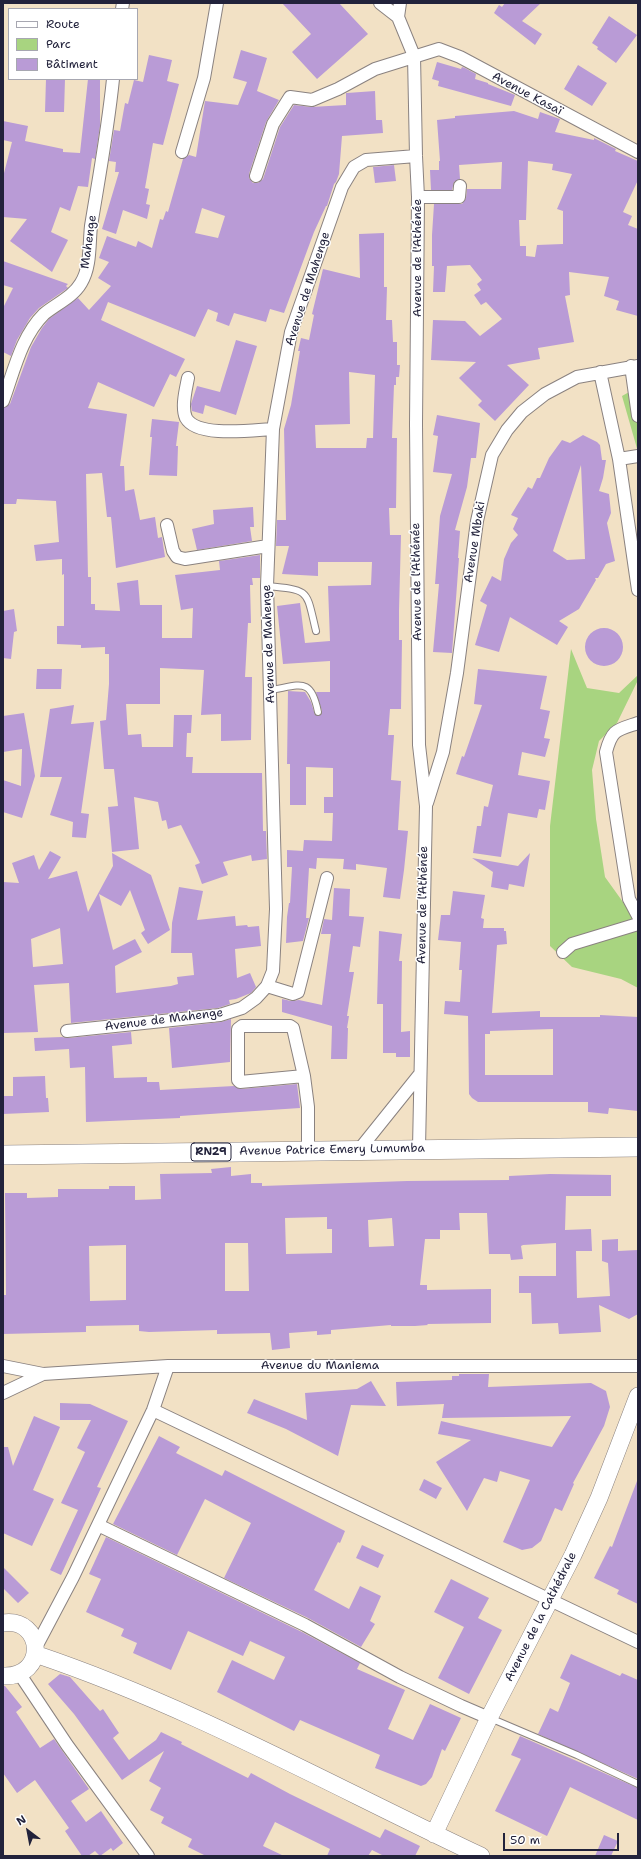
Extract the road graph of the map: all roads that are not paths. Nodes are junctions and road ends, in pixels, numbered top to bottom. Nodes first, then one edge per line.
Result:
1 (217, 3) edge
2 (380, 3) edge
3 (392, 3) edge
4 (400, 3) edge
5 (398, 17) junction
6 (414, 56) junction
7 (113, 80) edge
8 (182, 152) dead end
9 (638, 152) edge
10 (416, 156) junction
11 (256, 176) dead end
12 (460, 186) dead end
13 (418, 197) junction
14 (635, 366) edge
15 (600, 372) junction
16 (188, 378) dead end
17 (3, 401) edge
18 (638, 416) edge
19 (273, 429) junction
20 (638, 456) edge
21 (619, 459) junction
22 (167, 524) dead end
23 (268, 546) junction
24 (636, 560) edge
25 (267, 586) junction
26 (638, 590) edge
27 (316, 631) dead end
28 (271, 690) junction
29 (318, 712) dead end
30 (638, 723) edge
31 (426, 806) junction
32 (328, 878) dead end
33 (633, 901) edge
34 (638, 916) edge
35 (638, 924) edge
36 (562, 952) dead end
37 (267, 986) junction
38 (66, 1031) dead end
39 (420, 1074) junction
40 (304, 1076) junction
41 (638, 1147) edge
42 (419, 1148) junction
43 (359, 1150) junction
44 (308, 1151) junction
45 (3, 1155) edge
46 (3, 1366) edge
47 (168, 1366) junction
48 (638, 1366) edge
49 (43, 1374) junction
50 (3, 1393) edge
51 (638, 1396) edge
52 (153, 1410) junction
53 (98, 1525) junction
54 (550, 1599) junction
55 (3, 1623) edge
56 (638, 1642) edge
57 (35, 1650) junction
58 (11, 1675) edge
59 (489, 1718) junction
60 (638, 1784) edge
61 (434, 1834) junction
62 (148, 1856) edge
63 (481, 1856) edge

1 - 8 street
2 - 5 street
3 - 5 lane
4 - 5 street
5 - 6 street, Avenue de l'Athénée
6 - 9 street, Avenue Kasaï
6 - 10 street, Avenue de l'Athénée
6 - 11 street, Avenue Kasaï
7 - 17 street, Mahenge
10 - 13 street, Avenue de l'Athénée
10 - 19 street, Avenue de Mahenge
12 - 13 street
13 - 31 street, Avenue de l'Athénée
14 - 15 street, Avenue Mbaki
14 - 18 street
15 - 21 street
15 - 31 street, Avenue Mbaki
16 - 19 street
19 - 23 street, Avenue de Mahenge
20 - 21 street
21 - 24 street
22 - 23 street
23 - 25 street, Avenue de Mahenge
24 - 26 street
25 - 27 lane
25 - 28 street, Avenue de Mahenge
28 - 29 lane
28 - 37 street, Avenue de Mahenge
30 - 33 street
31 - 39 street, Avenue de l'Athénée
32 - 37 street
33 - 34 street
35 - 36 street
37 - 38 street, Avenue de Mahenge
39 - 42 street, Avenue de l'Athénée
39 - 43 street
40 - 40 street
40 - 44 street
41 - 42 main road, Avenue Patrice Emery Lumumba / RN29
42 - 43 main road, Avenue Patrice Emery Lumumba / RN29
43 - 44 main road, Avenue Patrice Emery Lumumba / RN29
44 - 45 main road, Avenue Patrice Emery Lumumba / RN29
46 - 49 street, Avenue du Maniema
47 - 48 street, Avenue du Maniema
47 - 49 street, Avenue du Maniema
47 - 52 street
49 - 50 street
51 - 54 street, Avenue de la Cathédrale
52 - 53 street
52 - 54 street
53 - 57 street
53 - 59 street
54 - 56 street
54 - 59 street, Avenue de la Cathédrale
55 - 57 street
57 - 58 street
57 - 61 street
58 - 62 street
59 - 60 lane
59 - 61 street, Avenue de la Cathédrale
61 - 63 street

